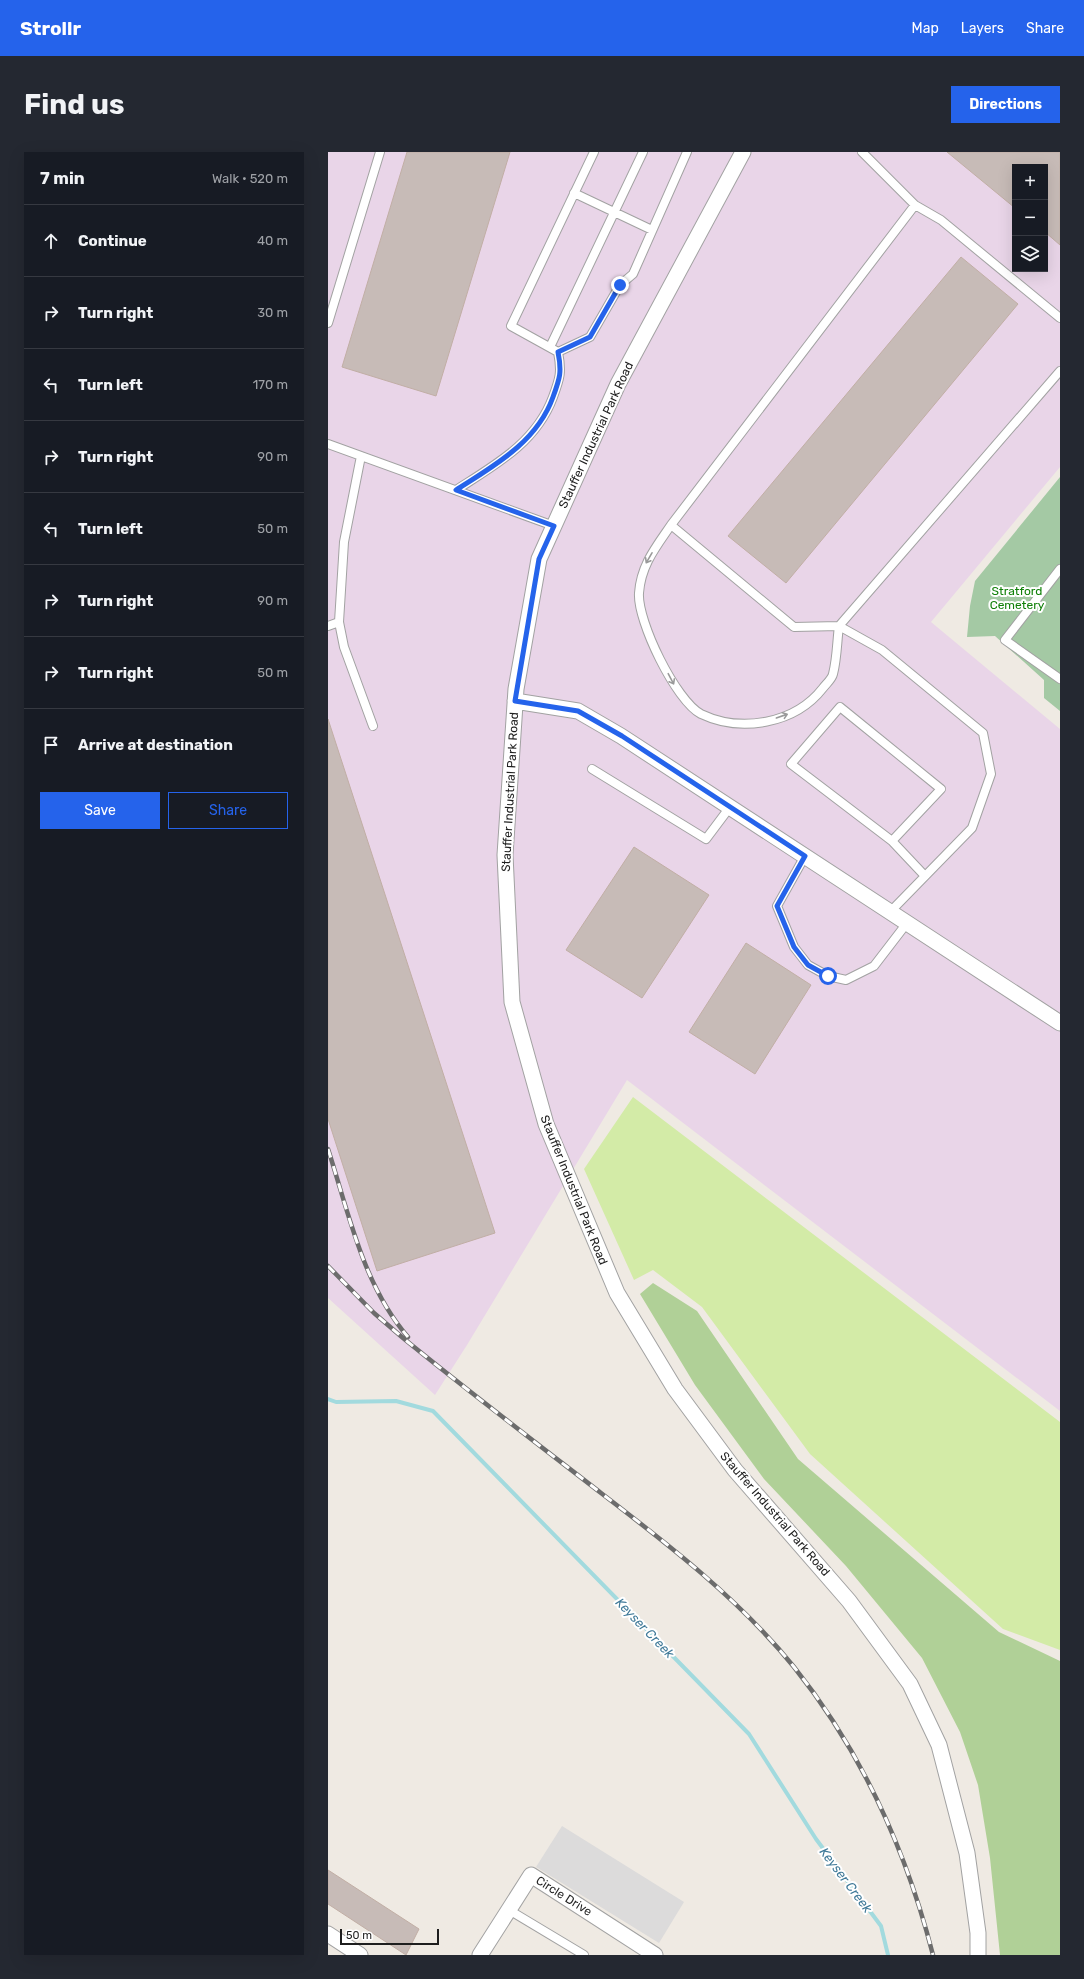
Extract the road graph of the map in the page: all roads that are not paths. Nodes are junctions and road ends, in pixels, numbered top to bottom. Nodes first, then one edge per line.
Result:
1 (380, 152) edge
2 (594, 152) edge
3 (643, 152) edge
4 (687, 152) edge
5 (744, 152) edge
6 (862, 152) edge
7 (574, 193) junction
8 (915, 205) junction
9 (614, 212) junction
10 (652, 230) junction
11 (1060, 318) edge
12 (328, 323) edge
13 (550, 348) junction
14 (558, 352) junction
15 (1060, 372) edge
16 (328, 444) edge
17 (361, 456) junction
18 (456, 490) junction
19 (671, 525) junction
20 (554, 526) junction
21 (1058, 575) edge
22 (339, 622) junction
23 (328, 626) edge
24 (838, 626) junction
25 (1060, 679) edge
26 (515, 701) junction
27 (373, 726) dead end
28 (592, 769) dead end
29 (730, 807) junction
30 (892, 841) junction
31 (805, 856) junction
32 (925, 876) junction
33 (890, 912) junction
34 (907, 923) junction
35 (1060, 1023) edge
36 (509, 1910) junction
37 (328, 1934) edge
38 (360, 1955) edge
39 (480, 1955) edge
40 (584, 1955) edge
41 (655, 1955) edge
42 (978, 1955) edge

1 - 12 lane
2 - 7 lane
3 - 9 lane
4 - 10 lane
5 - 20 street, Stauffer Industrial Park Road
6 - 8 lane
7 - 9 lane
7 - 13 lane
8 - 11 lane
8 - 19 lane
9 - 10 lane
9 - 13 lane
10 - 14 lane
13 - 14 lane
14 - 18 lane
15 - 24 lane
16 - 17 lane
17 - 18 lane
17 - 22 lane
18 - 20 lane
19 - 24 lane
19 -> 24 lane
20 - 26 street, Stauffer Industrial Park Road
21 - 25 lane
22 - 23 lane
22 - 27 lane
24 - 32 lane
26 - 29 street
26 - 42 street, Stauffer Industrial Park Road
28 - 29 lane
29 - 31 street
30 - 30 lane
30 - 32 lane
31 - 33 street
31 - 34 lane
32 - 33 lane
33 - 34 street
34 - 35 street
36 - 39 street, Circle Drive
36 - 40 lane
36 - 41 street, Circle Drive
37 - 38 street

